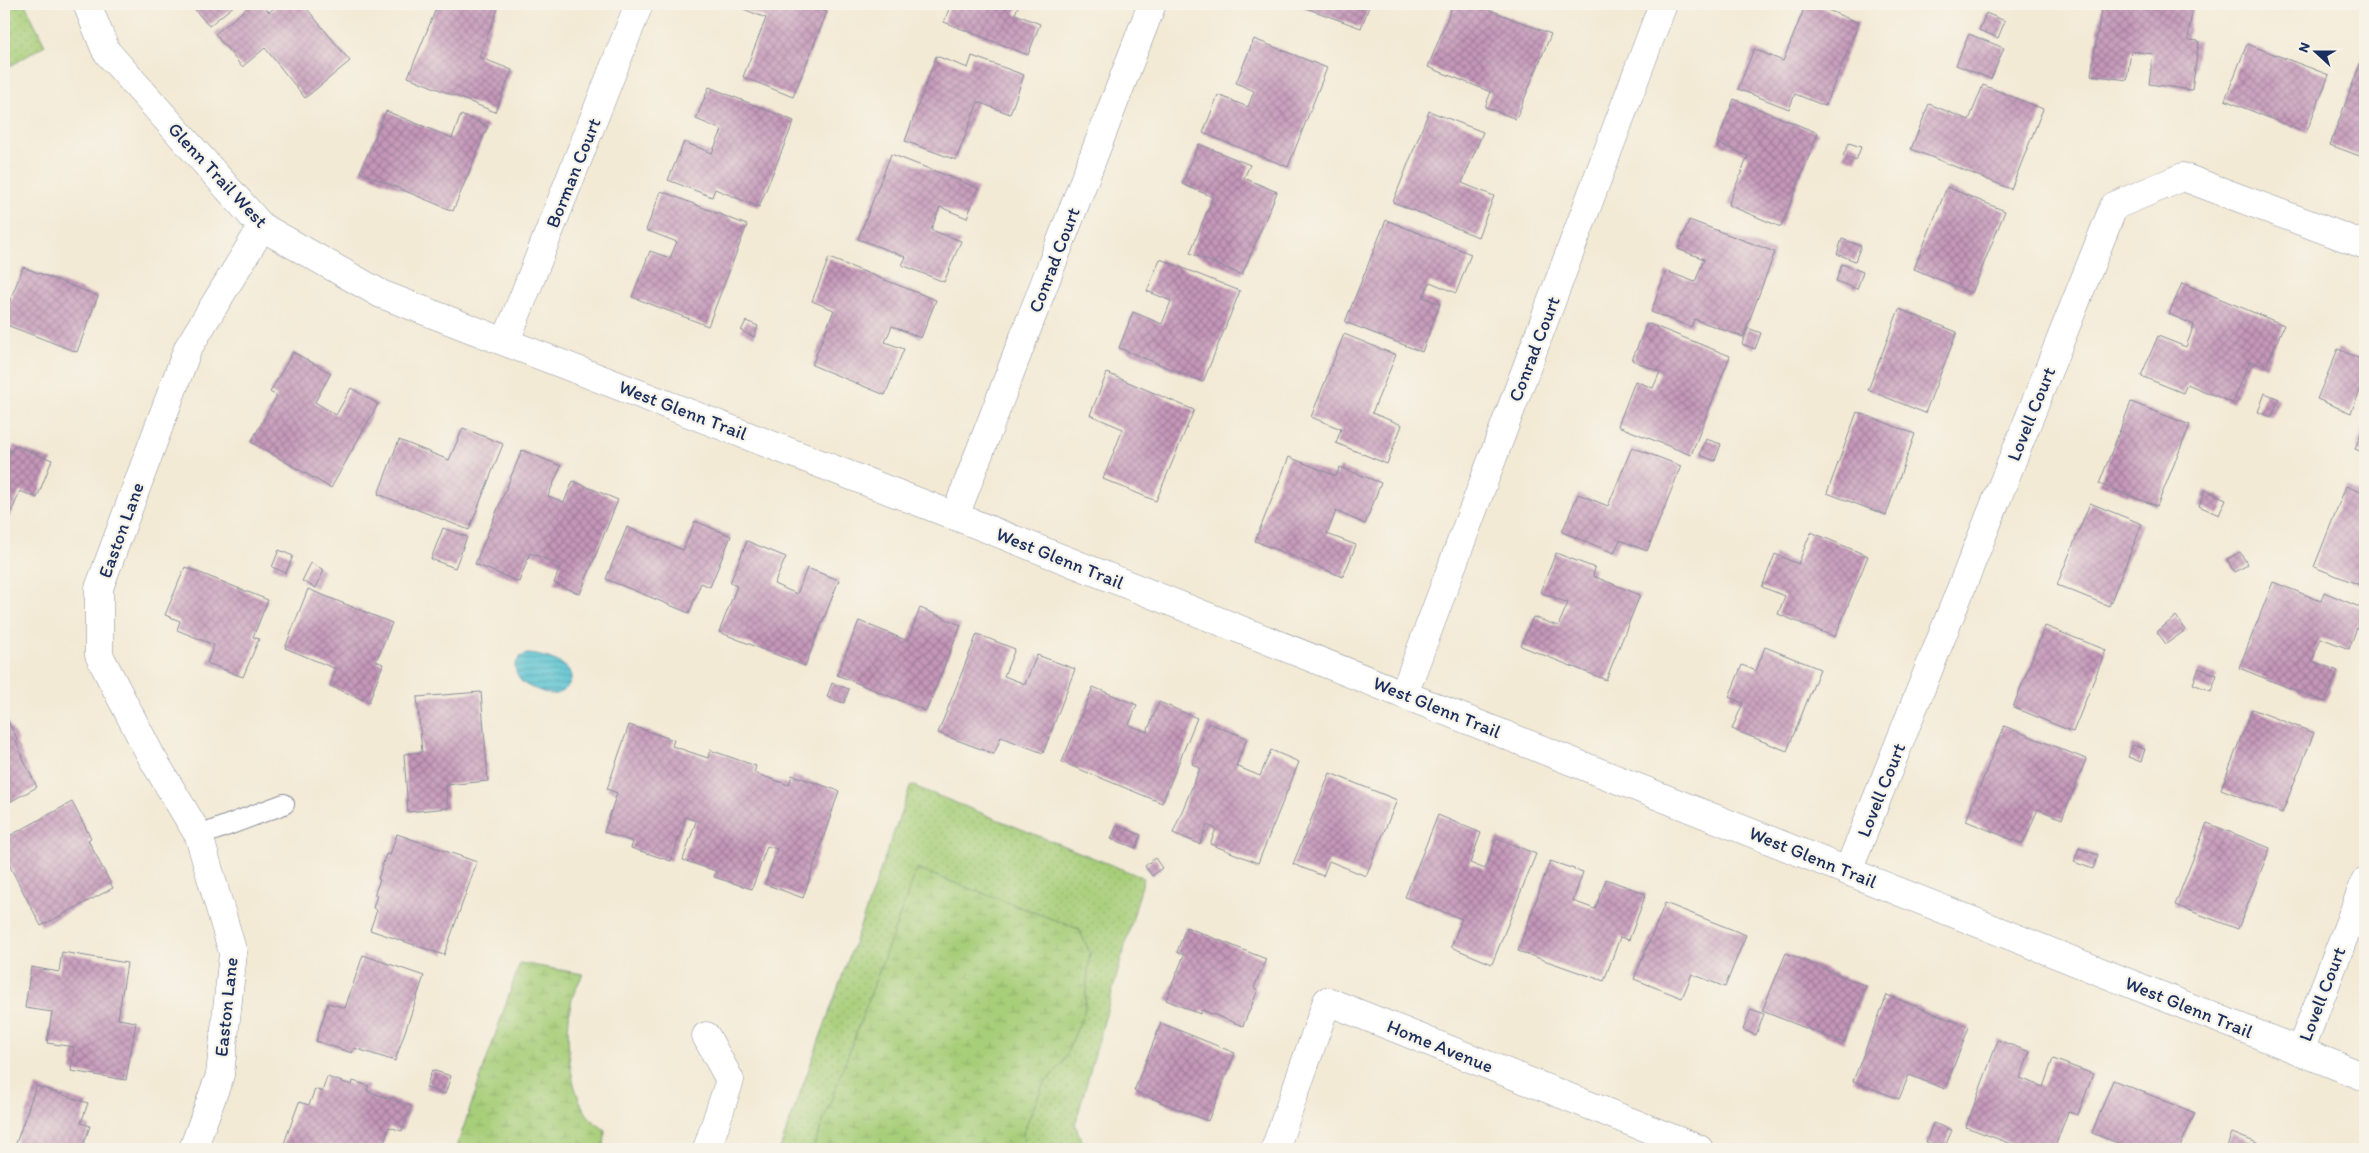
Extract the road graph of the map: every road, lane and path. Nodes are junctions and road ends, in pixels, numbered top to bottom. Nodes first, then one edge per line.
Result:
1 (87, 4) edge
2 (639, 4) edge
3 (1152, 4) edge
4 (1663, 4) edge
5 (262, 227) junction
6 (2365, 245) edge
7 (506, 342) junction
8 (954, 516) junction
9 (1404, 694) junction
10 (284, 804) dead end
11 (199, 836) junction
12 (1848, 871) junction
13 (2365, 882) edge
14 (706, 1036) dead end
15 (2300, 1051) junction
16 (2365, 1077) edge
17 (193, 1149) edge
18 (707, 1149) edge
19 (1275, 1149) edge
20 (1699, 1149) edge

1 - 5 street, Glenn Trail West
2 - 7 street, Borman Court
3 - 8 street, Conrad Court
4 - 9 street, Conrad Court
5 - 7 street, Glenn Trail West
5 - 11 street, Easton Lane
6 - 12 street, Lovell Court
7 - 8 street, West Glenn Trail
8 - 9 street, West Glenn Trail
9 - 12 street, West Glenn Trail
10 - 11 lane
11 - 17 street, Easton Lane
12 - 15 street, West Glenn Trail
13 - 15 street, Lovell Court
14 - 18 street
15 - 16 street, West Glenn Trail
19 - 20 street, Home Avenue

